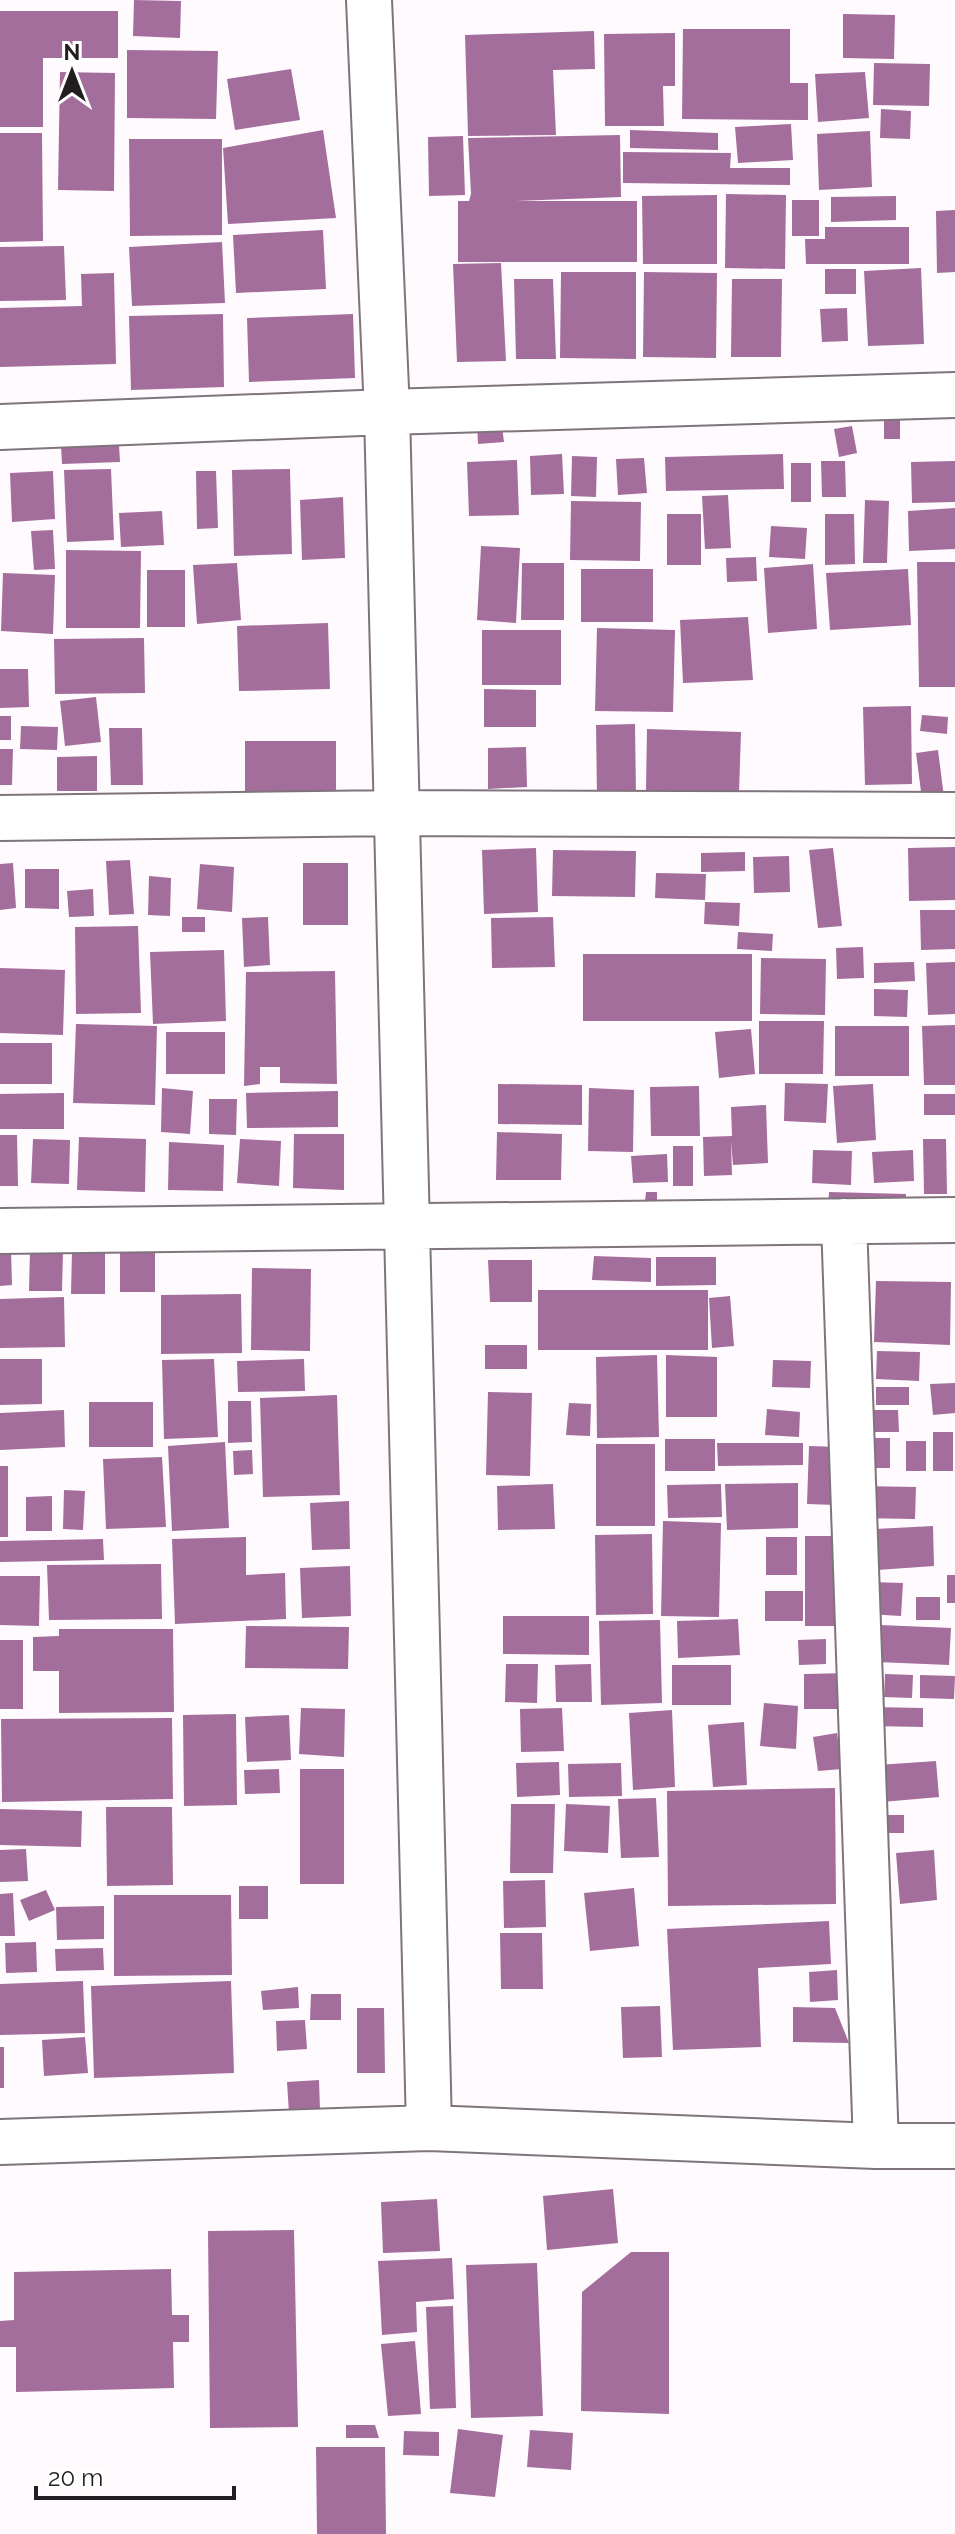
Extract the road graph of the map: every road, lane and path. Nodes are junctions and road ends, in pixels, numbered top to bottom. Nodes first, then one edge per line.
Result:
1 (369, 0) edge
2 (955, 395) edge
3 (387, 412) junction
4 (0, 427) edge
5 (397, 813) junction
6 (955, 815) edge
7 (0, 818) edge
8 (955, 1220) edge
9 (844, 1221) junction
10 (406, 1227) junction
11 (0, 1231) edge
12 (429, 2128) junction
13 (0, 2142) edge
14 (876, 2146) junction
15 (955, 2146) edge

1 - 3 street
2 - 3 street
3 - 4 street
3 - 5 street
5 - 6 street
5 - 7 street
5 - 10 street
8 - 9 street
9 - 10 street
9 - 14 street
10 - 11 street
10 - 12 street
12 - 13 street
12 - 14 street
14 - 15 street

